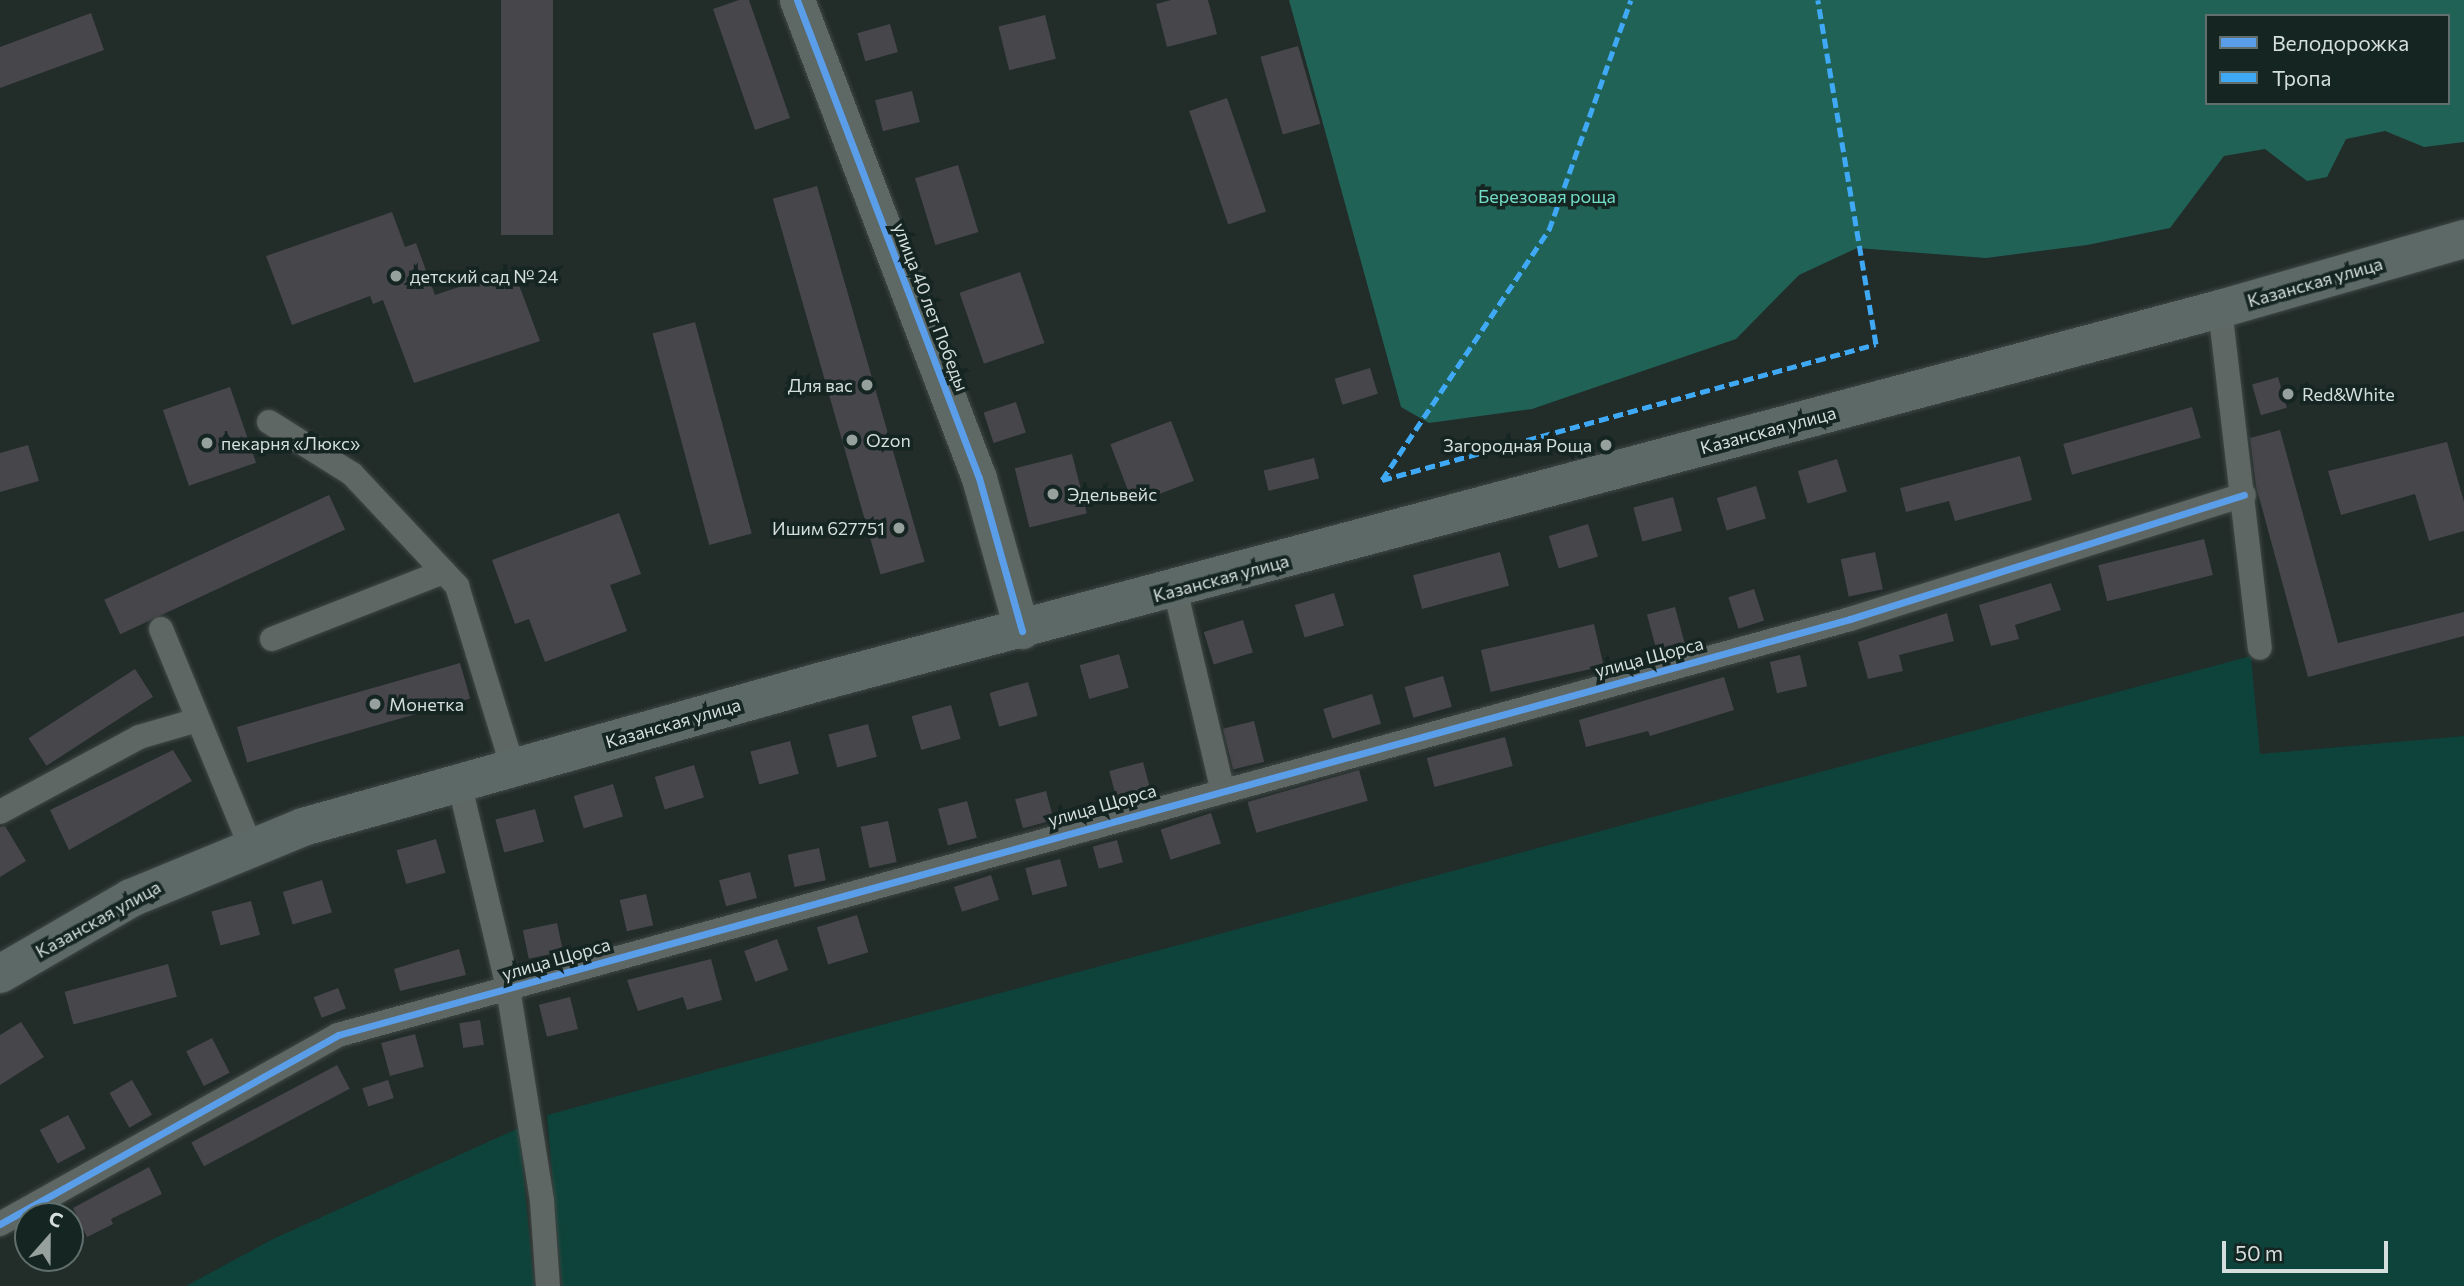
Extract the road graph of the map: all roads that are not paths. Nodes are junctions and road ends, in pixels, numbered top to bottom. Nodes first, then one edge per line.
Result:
1 (797, 0) edge
2 (2464, 239) edge
3 (2220, 309) junction
4 (269, 422) dead end
5 (2245, 495) junction
6 (443, 572) junction
7 (1175, 589) junction
8 (161, 629) dead end
9 (1022, 631) junction
10 (272, 639) dead end
11 (2260, 648) dead end
12 (198, 720) junction
13 (513, 768) junction
14 (459, 782) junction
15 (1222, 788) junction
16 (0, 813) edge
17 (250, 845) junction
18 (0, 974) edge
19 (508, 988) junction
20 (0, 1224) edge
21 (548, 1286) edge

1 - 9 street, улица 40 лет Победы
2 - 3 main road, Казанская улица
3 - 5 street
3 - 7 main road, Казанская улица
4 - 6 street
5 - 11 street
5 - 15 street, улица Щорса
6 - 10 street
6 - 13 street
7 - 9 main road, Казанская улица
7 - 15 street
8 - 12 street
9 - 13 main road, Казанская улица
12 - 16 street
12 - 17 street
13 - 14 main road, Казанская улица
14 - 17 main road, Казанская улица
14 - 19 street
15 - 19 street, улица Щорса
17 - 18 main road, Казанская улица
19 - 20 street, улица Щорса
19 - 21 street

